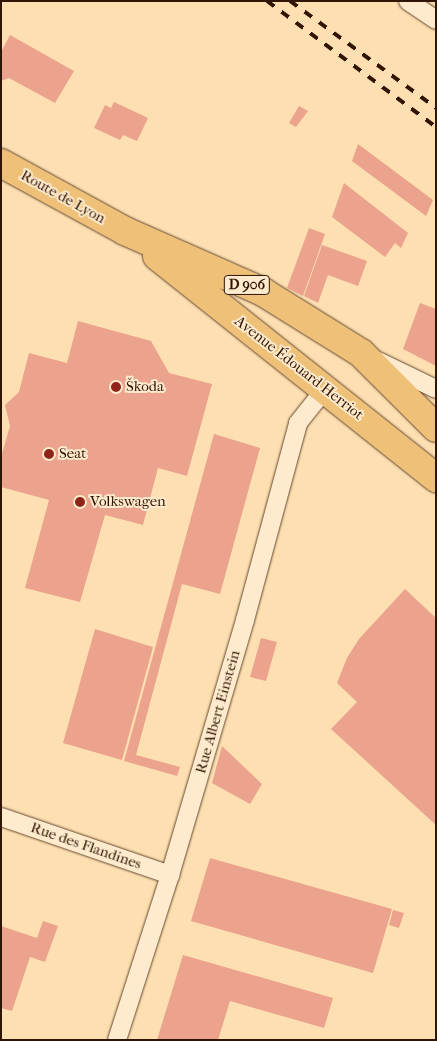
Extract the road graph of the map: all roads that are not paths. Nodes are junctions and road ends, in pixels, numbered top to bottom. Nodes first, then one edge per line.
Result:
1 (408, 1) edge
2 (436, 20) edge
3 (1, 163) edge
4 (125, 231) junction
5 (361, 353) junction
6 (325, 389) junction
7 (436, 389) edge
8 (436, 428) edge
9 (436, 478) edge
10 (1, 817) edge
11 (170, 875) junction
12 (117, 1040) edge

1 - 2 street
3 - 4 main road, Route de Lyon / D 906
4 - 5 main road, D 906
4 - 6 main road, Avenue Édouard Herriot / D 906
5 - 7 street
5 - 8 main road, D 906
6 - 9 main road, Avenue Édouard Herriot / D 906
6 - 11 street, Rue Albert Einstein
10 - 11 street, Rue des Flandines
11 - 12 street, Rue Albert Einstein

